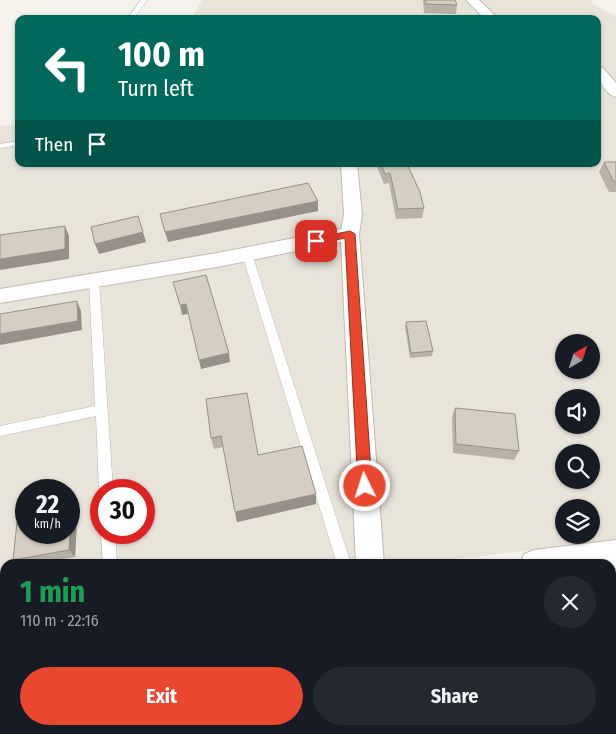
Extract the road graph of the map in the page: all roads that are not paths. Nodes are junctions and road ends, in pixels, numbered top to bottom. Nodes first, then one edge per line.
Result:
1 (144, 0) edge
2 (472, 0) edge
3 (133, 15) edge
4 (489, 15) edge
5 (601, 74) edge
6 (616, 93) edge
7 (15, 144) edge
8 (0, 146) edge
9 (349, 167) edge
10 (350, 234) junction
11 (247, 254) junction
12 (94, 280) junction
13 (0, 296) edge
14 (101, 410) junction
15 (0, 430) edge
16 (105, 479) edge
17 (109, 544) edge
18 (616, 554) edge
19 (110, 559) edge
20 (342, 559) edge
21 (370, 559) edge
22 (575, 559) edge

1 - 3 lane
2 - 4 street
5 - 6 street
7 - 8 lane
9 - 10 street
10 - 11 street
10 - 21 street
11 - 12 street
11 - 20 lane
12 - 13 street
12 - 14 lane
14 - 15 lane
14 - 16 lane
17 - 19 lane
18 - 22 street

